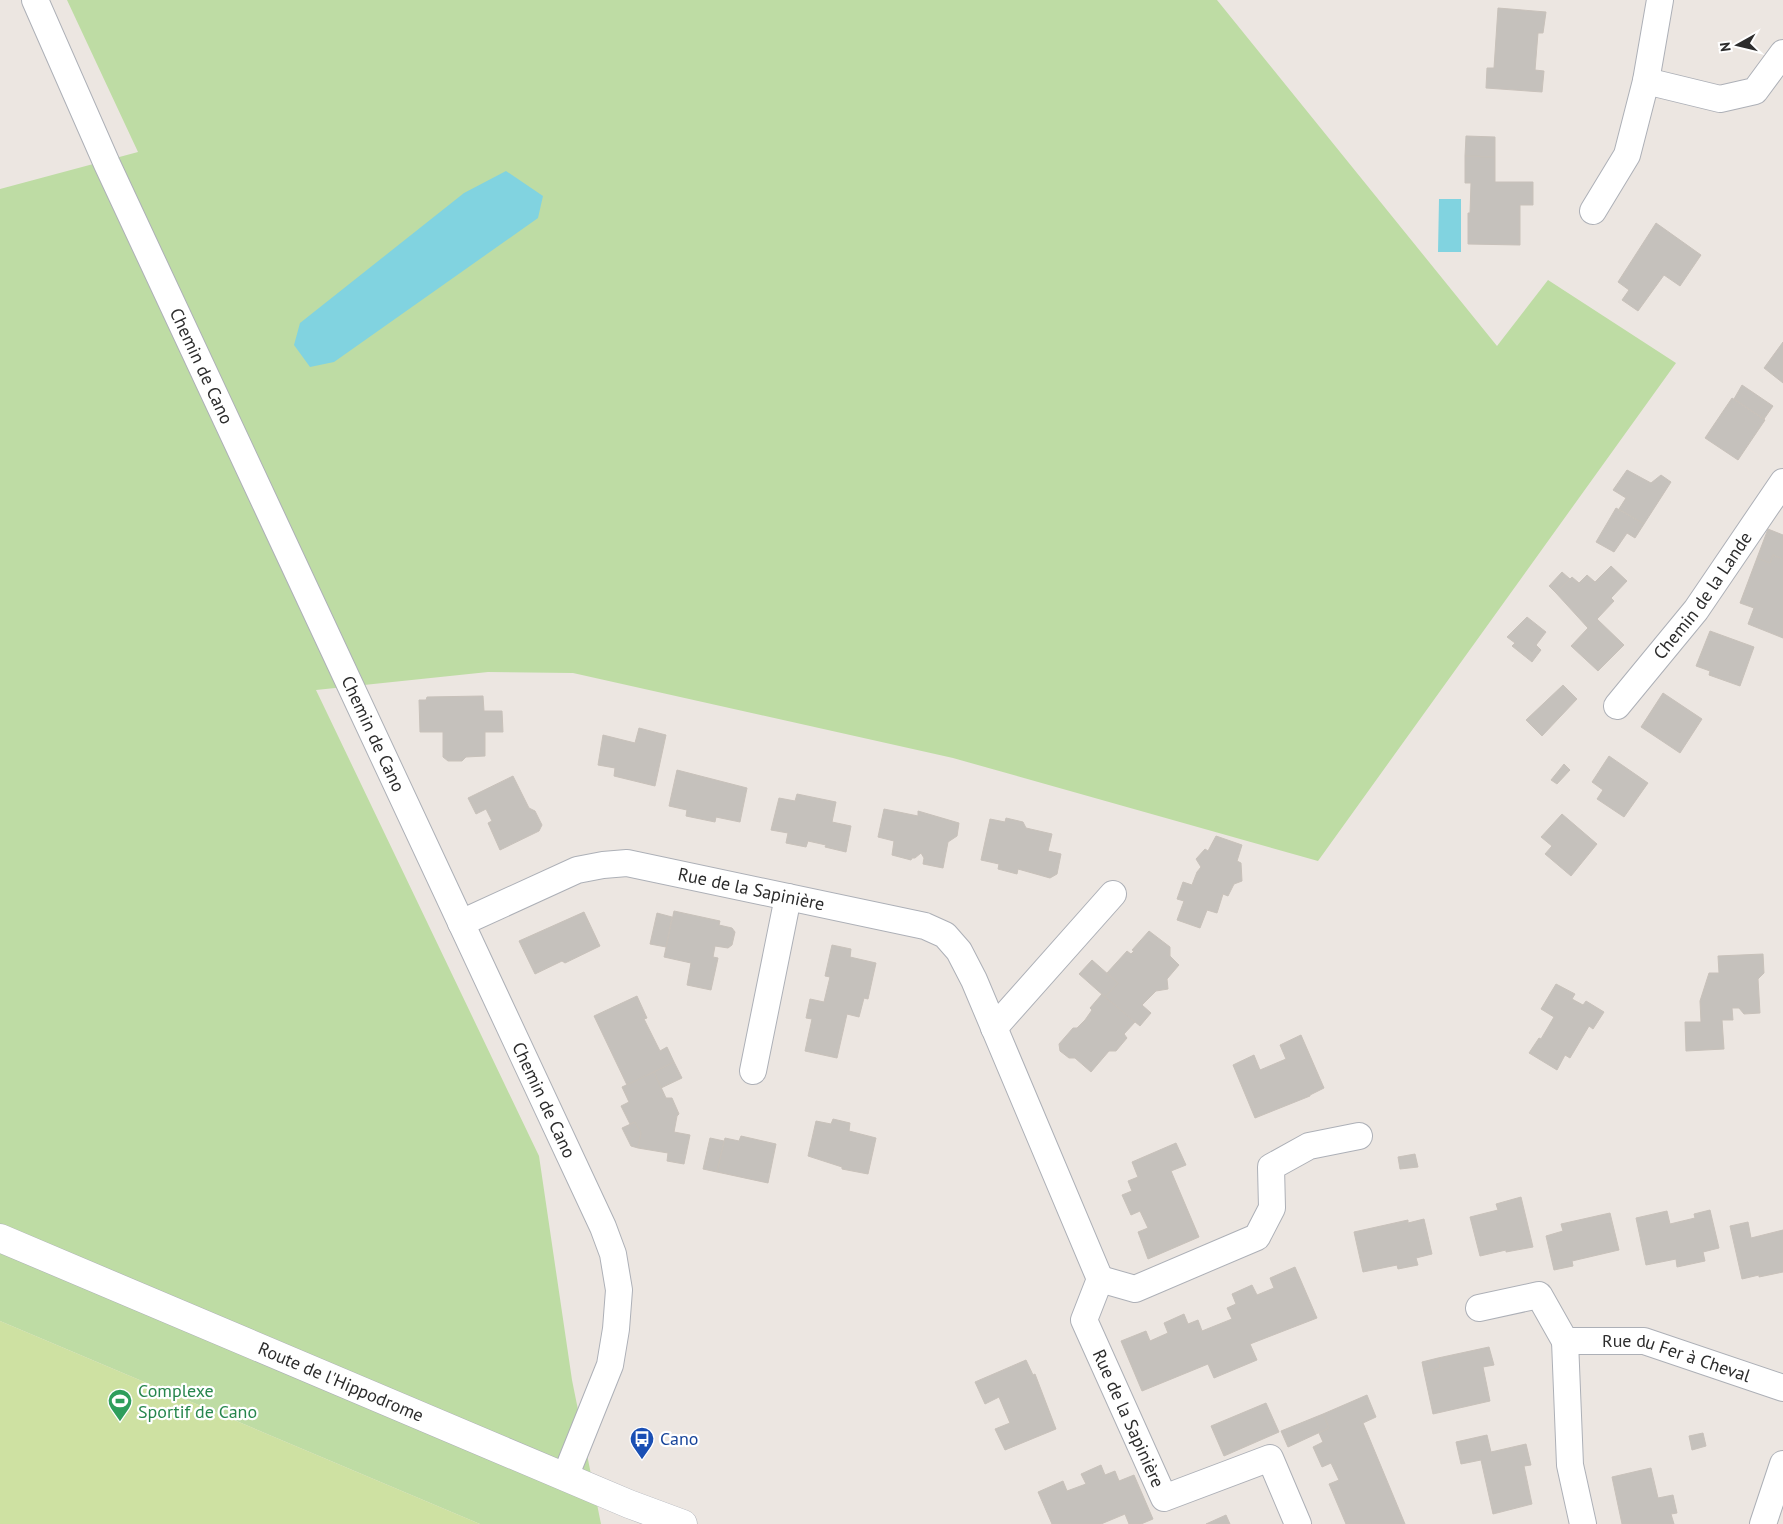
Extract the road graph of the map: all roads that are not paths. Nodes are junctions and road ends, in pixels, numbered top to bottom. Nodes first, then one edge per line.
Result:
1 (35, 0) edge
2 (1660, 0) edge
3 (1783, 53) edge
4 (1646, 81) junction
5 (1593, 211) dead end
6 (1783, 482) edge
7 (1617, 706) dead end
8 (1113, 894) dead end
9 (788, 897) junction
10 (461, 923) junction
11 (994, 1028) junction
12 (753, 1070) dead end
13 (1359, 1136) dead end
14 (0, 1238) edge
15 (1100, 1279) junction
16 (1480, 1308) dead end
17 (1565, 1341) junction
18 (1783, 1388) edge
19 (1783, 1464) edge
20 (565, 1477) junction
21 (683, 1524) edge
22 (1298, 1524) edge
23 (1583, 1524) edge
24 (1763, 1524) edge

1 - 10 street, Chemin de Cano
2 - 4 street
3 - 4 street
4 - 5 street
6 - 7 street, Chemin de la Lande
8 - 11 street
9 - 10 street, Rue de la Sapinière
9 - 11 street, Rue de la Sapinière
9 - 12 street
10 - 20 street, Chemin de Cano
11 - 15 street, Rue de la Sapinière
13 - 15 street
14 - 20 main road, Route de l'Hippodrome
15 - 22 street, Rue de la Sapinière
16 - 17 street
17 - 18 street, Rue du Fer à Cheval
17 - 23 street
19 - 24 street
20 - 21 main road, Route de l'Hippodrome

